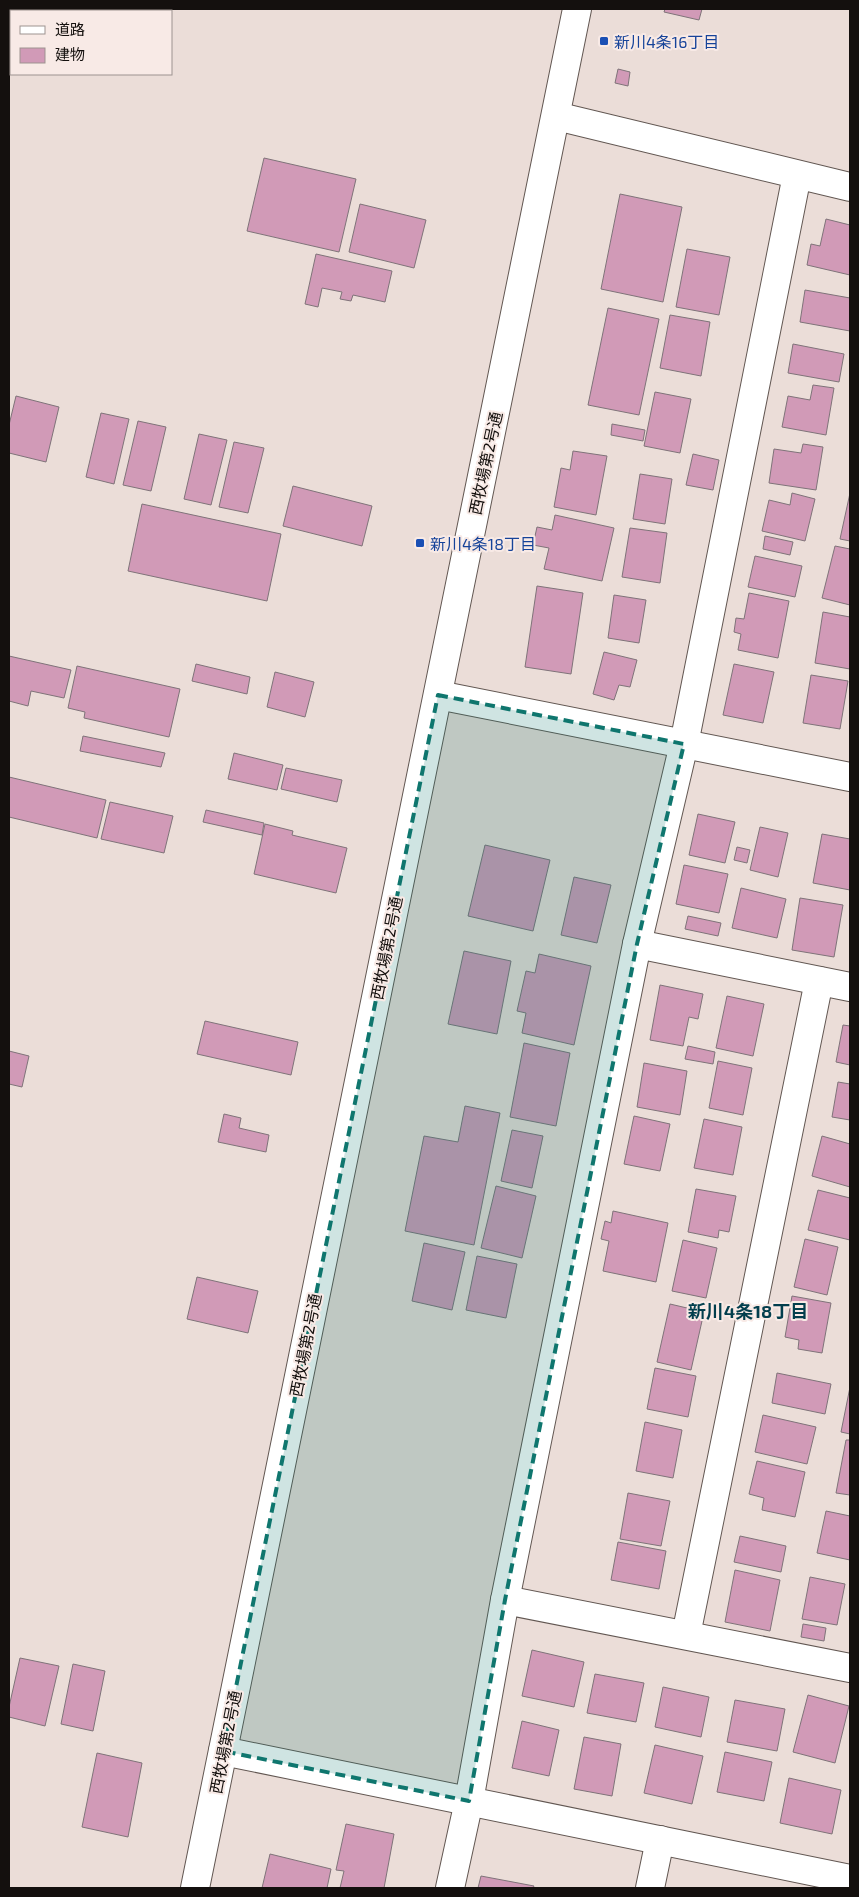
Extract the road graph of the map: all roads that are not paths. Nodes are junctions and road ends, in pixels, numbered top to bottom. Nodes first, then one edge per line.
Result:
1 (577, 9) edge
2 (556, 116) junction
3 (797, 175) junction
4 (850, 188) edge
5 (438, 695) junction
6 (684, 744) junction
7 (850, 777) edge
8 (637, 944) junction
9 (819, 981) junction
10 (850, 987) edge
11 (505, 1600) junction
12 (686, 1636) junction
13 (850, 1668) edge
14 (223, 1751) junction
15 (469, 1801) junction
16 (660, 1840) junction
17 (848, 1882) edge
18 (195, 1888) edge
19 (450, 1888) edge
20 (650, 1888) edge

1 - 2 street, 西牧場第2号通
2 - 3 street
2 - 5 street, 西牧場第2号通
3 - 4 street
3 - 6 street
5 - 6 street
5 - 14 street, 西牧場第2号通
6 - 7 street
6 - 8 street
8 - 9 street
8 - 11 street
9 - 10 street
9 - 12 street
11 - 12 street
11 - 15 street
12 - 13 street
14 - 15 street
14 - 18 street, 西牧場第2号通
15 - 16 street
15 - 19 street
16 - 17 street
16 - 20 street

